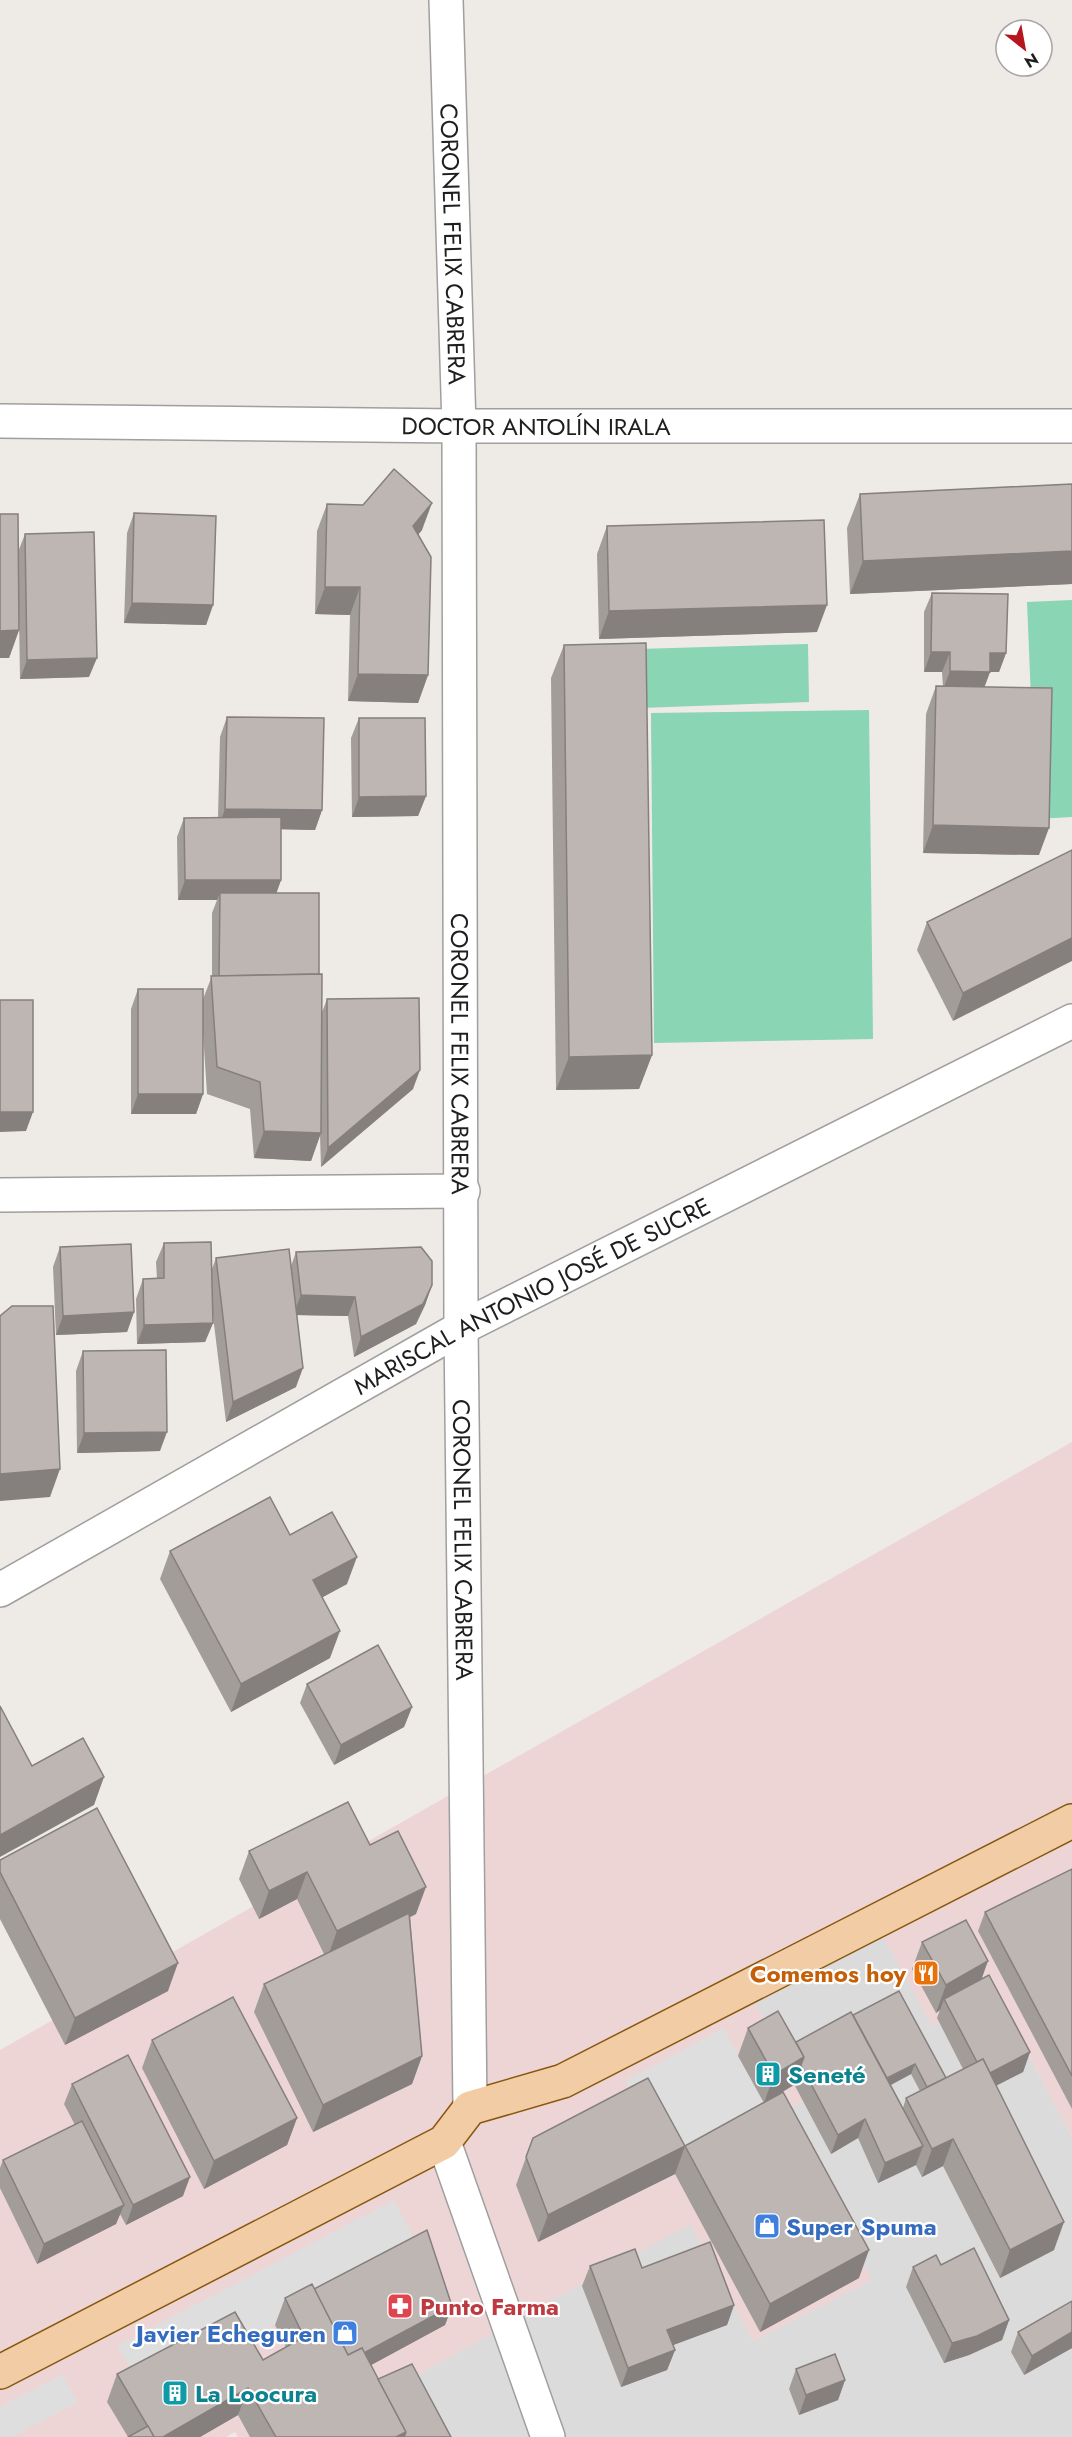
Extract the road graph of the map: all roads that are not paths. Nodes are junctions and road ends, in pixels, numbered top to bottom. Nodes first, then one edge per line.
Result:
1 (446, 0) edge
2 (0, 421) edge
3 (459, 426) junction
4 (1072, 426) edge
5 (1072, 1021) edge
6 (463, 1191) junction
7 (0, 1195) edge
8 (461, 1328) junction
9 (0, 1590) edge
10 (1072, 1821) edge
11 (471, 2108) junction
12 (444, 2142) junction
13 (0, 2372) edge
14 (548, 2437) edge

1 - 3 street, CORONEL FELIX CABRERA
2 - 3 street, DOCTOR ANTOLÍN IRALA
3 - 4 street, DOCTOR ANTOLÍN IRALA
3 - 6 street, CORONEL FELIX CABRERA
5 - 8 street, MARISCAL ANTONIO JOSÉ DE SUCRE
6 - 7 street
6 - 8 street, CORONEL FELIX CABRERA
8 - 9 street, MARISCAL ANTONIO JOSÉ DE SUCRE
8 - 11 street, CORONEL FELIX CABRERA
10 - 11 main road
11 - 12 main road
12 - 13 main road
12 - 14 street

